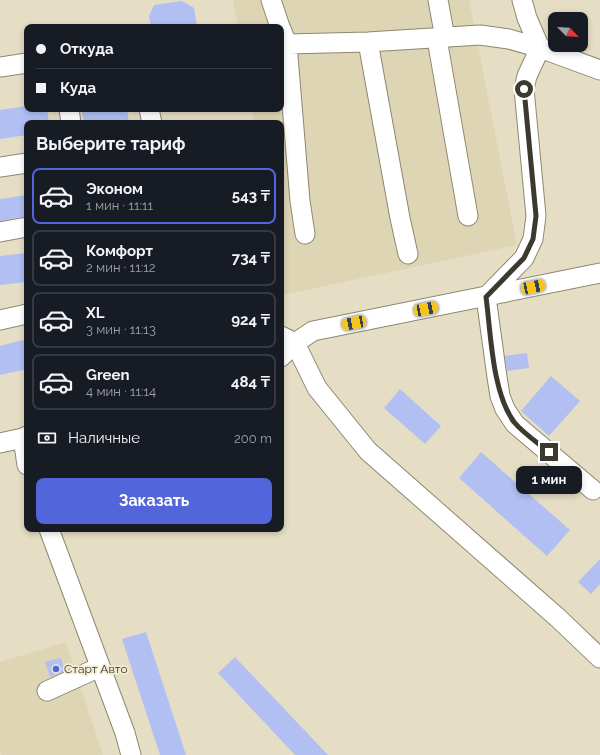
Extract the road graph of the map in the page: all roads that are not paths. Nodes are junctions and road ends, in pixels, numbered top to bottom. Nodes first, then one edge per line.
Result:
1 (271, 0) edge
2 (438, 0) edge
3 (522, 0) edge
4 (280, 24) edge
5 (284, 33) edge
6 (441, 38) junction
7 (368, 42) junction
8 (284, 43) edge
9 (540, 48) junction
10 (24, 63) edge
11 (0, 67) edge
12 (600, 70) edge
13 (24, 163) edge
14 (0, 167) edge
15 (468, 216) dead end
16 (24, 228) edge
17 (0, 232) edge
18 (305, 234) dead end
19 (408, 254) dead end
20 (600, 273) edge
21 (486, 297) junction
22 (24, 315) edge
23 (0, 320) edge
24 (288, 340) edge
25 (284, 350) edge
26 (24, 437) edge
27 (0, 443) edge
28 (594, 490) dead end
29 (50, 532) edge
30 (600, 658) edge
31 (100, 667) junction
32 (47, 691) dead end
33 (131, 755) edge

1 - 4 street
2 - 6 street
3 - 9 street
5 - 7 street
6 - 7 street
6 - 9 street
6 - 15 street
7 - 19 street
8 - 18 street
9 - 12 street
9 - 21 street
10 - 11 street
13 - 14 street
16 - 17 street
20 - 21 street
21 - 24 street
21 - 28 street
22 - 23 street
24 - 25 street
24 - 30 street
26 - 27 street
29 - 31 street
31 - 32 street
31 - 33 street

